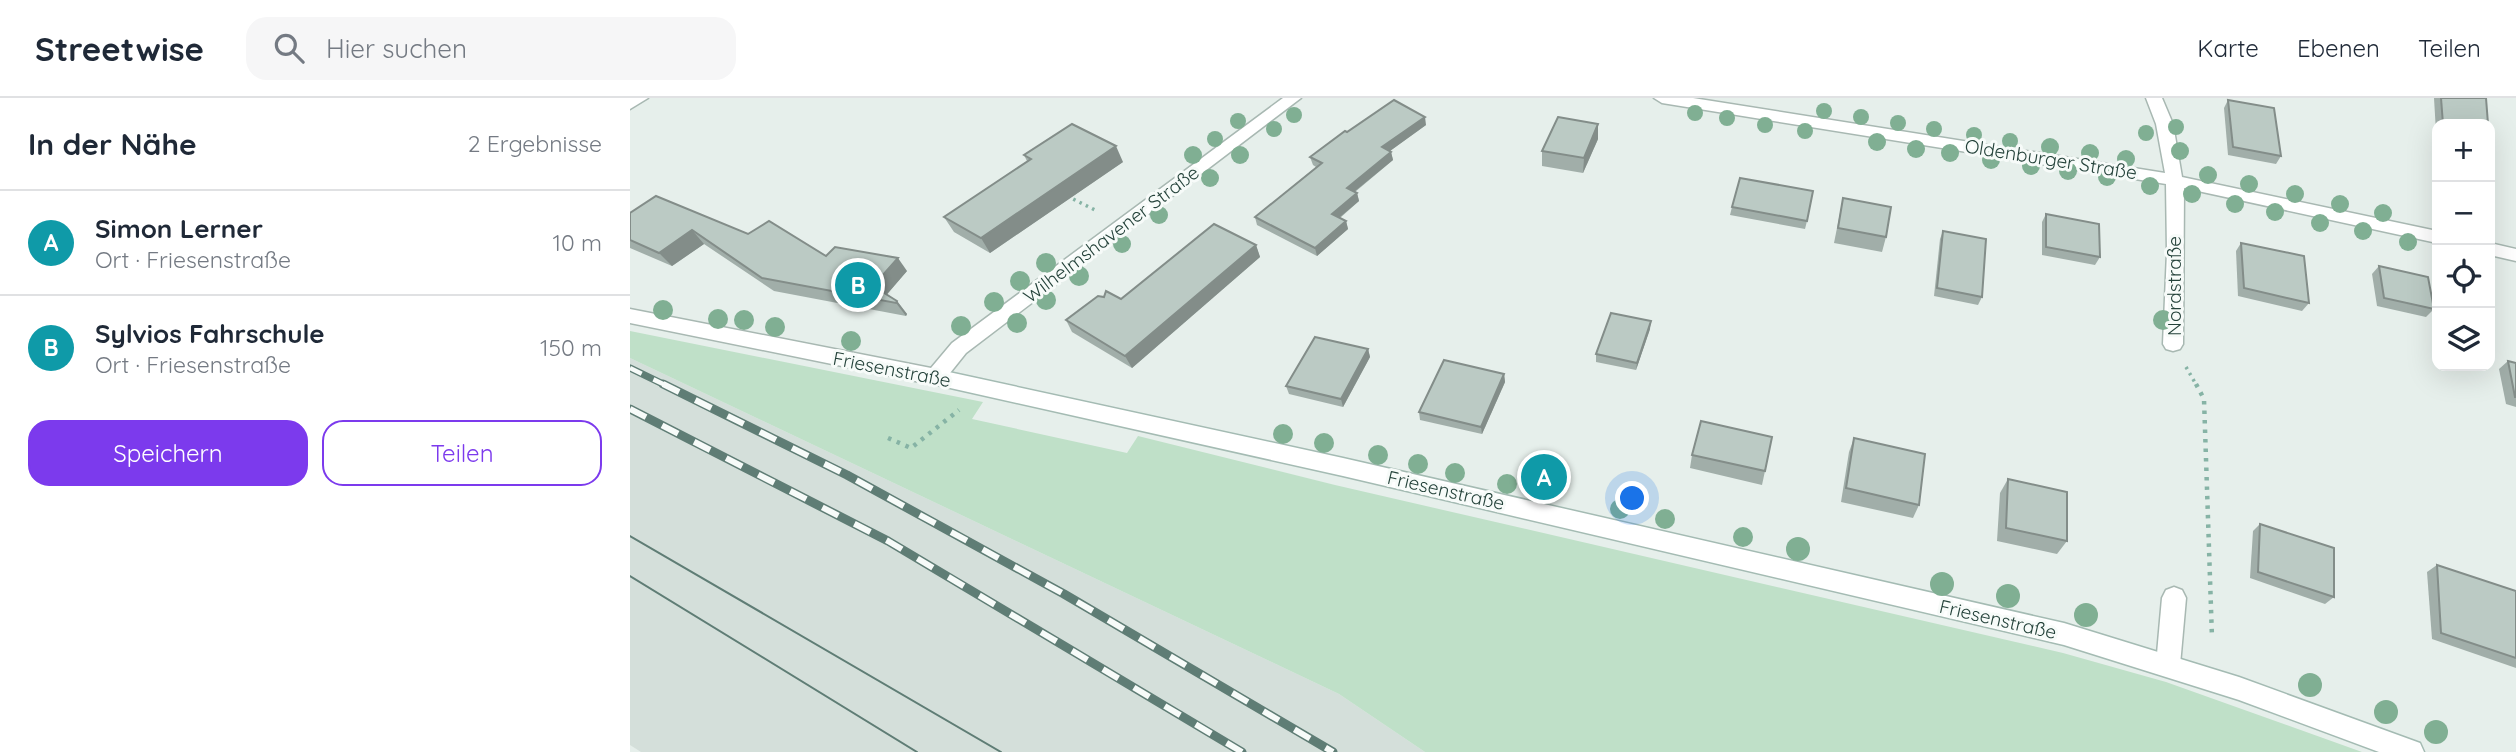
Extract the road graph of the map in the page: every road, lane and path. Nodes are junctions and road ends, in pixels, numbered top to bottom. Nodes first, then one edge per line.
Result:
1 (640, 98) edge
2 (1293, 98) edge
3 (1662, 98) edge
4 (2154, 98) edge
5 (630, 104) edge
6 (2175, 180) junction
7 (1056, 190) edge
8 (1100, 213) dead end
9 (2432, 236) edge
10 (2495, 250) edge
11 (2516, 256) edge
12 (630, 316) edge
13 (2173, 344) joint
14 (935, 377) junction
15 (980, 387) junction
16 (888, 438) dead end
17 (2174, 597) dead end
18 (2212, 638) dead end
19 (2168, 665) junction
20 (2411, 752) edge

1 - 5 street
2 - 14 street, Wilhelmshavener Straße
3 - 6 street, Oldenburger Straße
4 - 6 street, Nordstraße
6 - 9 street, Oldenburger Straße
6 - 13 street, Nordstraße
7 - 8 path
10 - 11 street
12 - 14 street, Friesenstraße
13 - 18 path, Nordstraße
14 - 15 street, Friesenstraße
15 - 16 path
15 - 19 street, Friesenstraße
17 - 19 street
19 - 20 street, Friesenstraße

